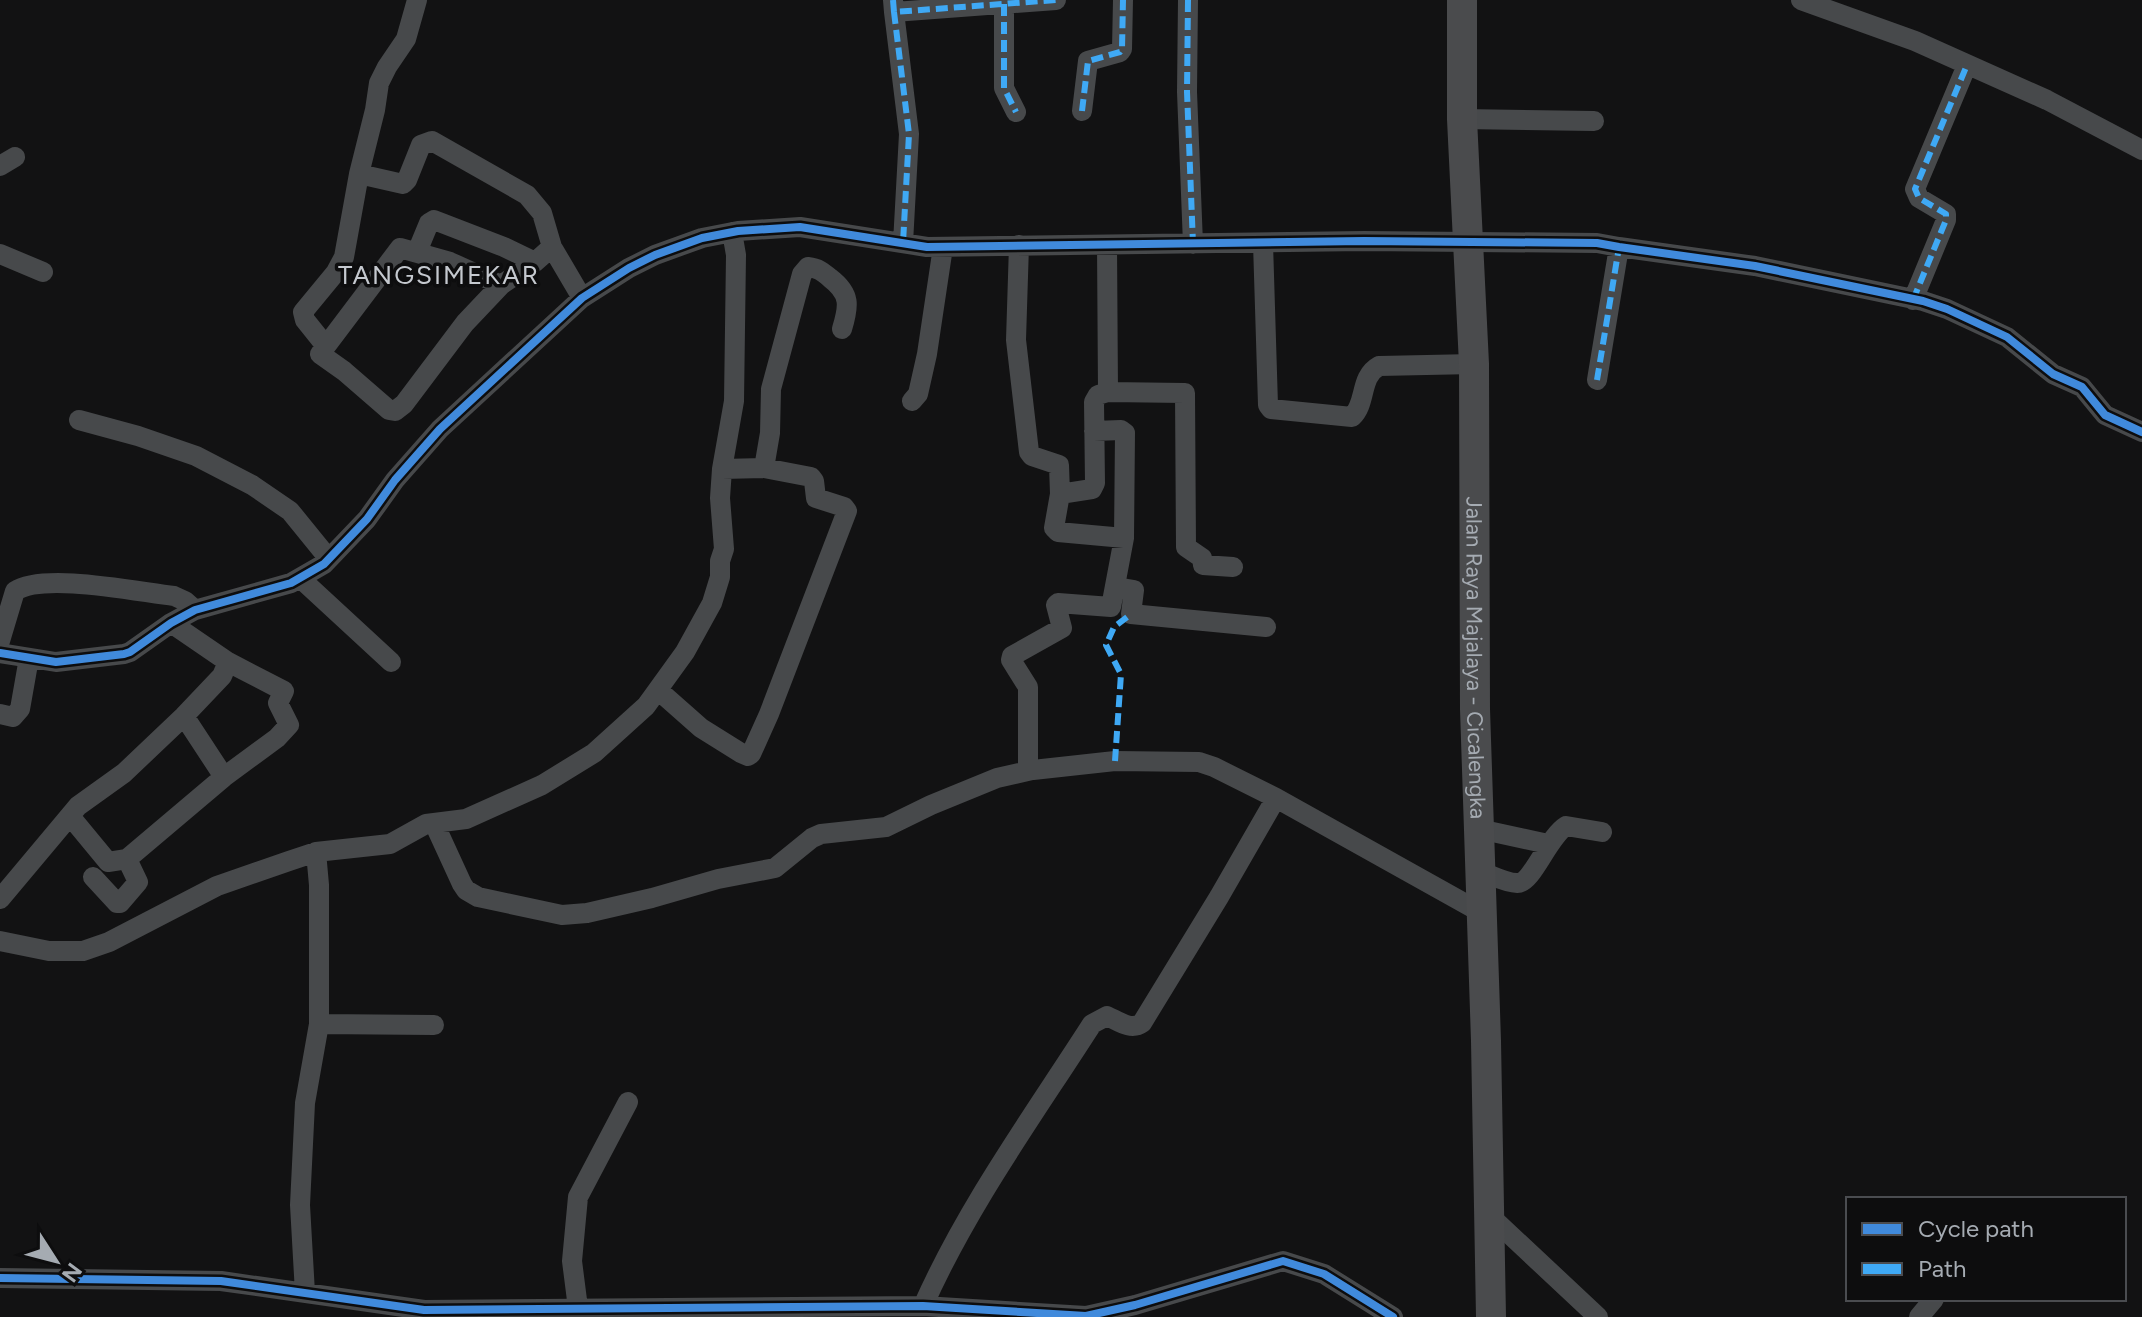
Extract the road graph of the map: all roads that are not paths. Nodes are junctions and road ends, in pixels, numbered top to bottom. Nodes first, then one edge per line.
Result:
1 (417, 0) edge
2 (1056, 0) edge
3 (1123, 0) edge
4 (1188, 0) edge
5 (1462, 0) edge
6 (1801, 0) edge
7 (1004, 4) junction
8 (893, 6) edge
9 (1967, 65) junction
10 (1082, 111) dead end
11 (1016, 112) dead end
12 (1462, 119) junction
13 (1594, 121) dead end
14 (2142, 150) edge
15 (359, 174) junction
16 (732, 232) junction
17 (829, 232) junction
18 (903, 243) junction
19 (1263, 243) junction
20 (1468, 243) junction
21 (1193, 244) junction
22 (1019, 245) junction
23 (1107, 245) junction
24 (552, 247) junction
25 (943, 247) junction
26 (1619, 247) junction
27 (417, 252) junction
28 (0, 254) edge
29 (535, 262) junction
30 (818, 268) junction
31 (43, 272) dead end
32 (501, 285) junction
33 (582, 298) junction
34 (1913, 300) junction
35 (842, 329) dead end
36 (325, 345) junction
37 (1474, 364) junction
38 (1597, 380) dead end
39 (1108, 392) junction
40 (912, 401) dead end
41 (79, 420) dead end
42 (1094, 431) junction
43 (2142, 432) edge
44 (764, 468) junction
45 (722, 469) junction
46 (1060, 494) junction
47 (1124, 538) junction
48 (329, 559) junction
49 (1233, 567) dead end
50 (300, 578) junction
51 (1116, 587) junction
52 (195, 610) junction
53 (171, 623) junction
54 (1266, 627) dead end
55 (0, 641) edge
56 (0, 653) edge
57 (29, 658) junction
58 (228, 662) junction
59 (391, 662) dead end
60 (658, 690) junction
61 (0, 714) edge
62 (184, 716) junction
63 (1032, 770) junction
64 (224, 777) junction
65 (1276, 798) junction
66 (70, 816) junction
67 (434, 823) junction
68 (1479, 829) junction
69 (1602, 832) dead end
70 (1548, 844) junction
71 (316, 852) junction
72 (127, 859) junction
73 (1480, 871) junction
74 (93, 877) dead end
75 (0, 899) edge
76 (1482, 913) junction
77 (0, 941) edge
78 (319, 1024) junction
79 (434, 1025) dead end
80 (628, 1102) dead end
81 (1488, 1214) junction
82 (0, 1278) edge
83 (305, 1293) junction
84 (1932, 1301) edge
85 (923, 1306) junction
86 (340, 1308) edge
87 (578, 1308) junction
88 (1360, 1308) edge
89 (1393, 1317) edge
90 (1491, 1317) edge
91 (1598, 1317) edge
92 (1919, 1317) edge

1 - 15 street
2 - 7 street
3 - 10 street
4 - 21 street
5 - 12 main road, Jalan Raya Majalaya - Cicalengka
6 - 9 street
7 - 8 street
7 - 11 street
8 - 18 street
9 - 14 street
9 - 34 street
12 - 13 street
12 - 20 main road, Jalan Raya Majalaya - Cicalengka
15 - 24 street
15 - 36 street
16 - 17 street
16 - 33 street
16 - 45 street
17 - 18 street
17 - 30 street
18 - 25 street
19 - 20 street
19 - 21 street
19 - 37 street
20 - 26 street
20 - 37 main road, Jalan Raya Majalaya - Cicalengka
21 - 23 street
22 - 23 street
22 - 25 street
22 - 46 street
23 - 39 street
24 - 29 street
24 - 33 street
25 - 40 street
26 - 34 street
26 - 38 street
27 - 29 street
27 - 32 street
27 - 36 street
28 - 31 street
29 - 32 street
30 - 35 street
30 - 44 street
32 - 36 street
33 - 48 street
34 - 43 street
37 - 68 main road, Jalan Raya Majalaya - Cicalengka
39 - 42 street
39 - 49 street
41 - 48 street
42 - 46 street
42 - 47 street
44 - 45 street
44 - 60 street
45 - 60 street
46 - 47 street
47 - 51 street
48 - 50 street
50 - 52 street
50 - 59 street
51 - 54 street
51 - 63 street
52 - 53 street
52 - 55 street
53 - 57 street
53 - 58 street
56 - 57 street
57 - 61 street
58 - 62 street
58 - 64 street
60 - 67 street
62 - 64 street
62 - 66 street
63 - 65 street
63 - 67 street
64 - 72 street
65 - 76 street
65 - 85 street
66 - 72 street
66 - 75 street
67 - 71 street
68 - 70 street
68 - 73 main road, Jalan Raya Majalaya - Cicalengka
69 - 70 street
70 - 73 street
71 - 77 street
71 - 78 street
72 - 74 street
73 - 76 main road, Jalan Raya Majalaya - Cicalengka
76 - 81 main road, Jalan Raya Majalaya - Cicalengka
78 - 79 street
78 - 83 street
80 - 87 street
81 - 90 main road, Jalan Raya Majalaya - Cicalengka
81 - 91 street
82 - 83 street
83 - 86 street
84 - 92 street
85 - 87 street
85 - 88 street
86 - 87 street
88 - 89 street

